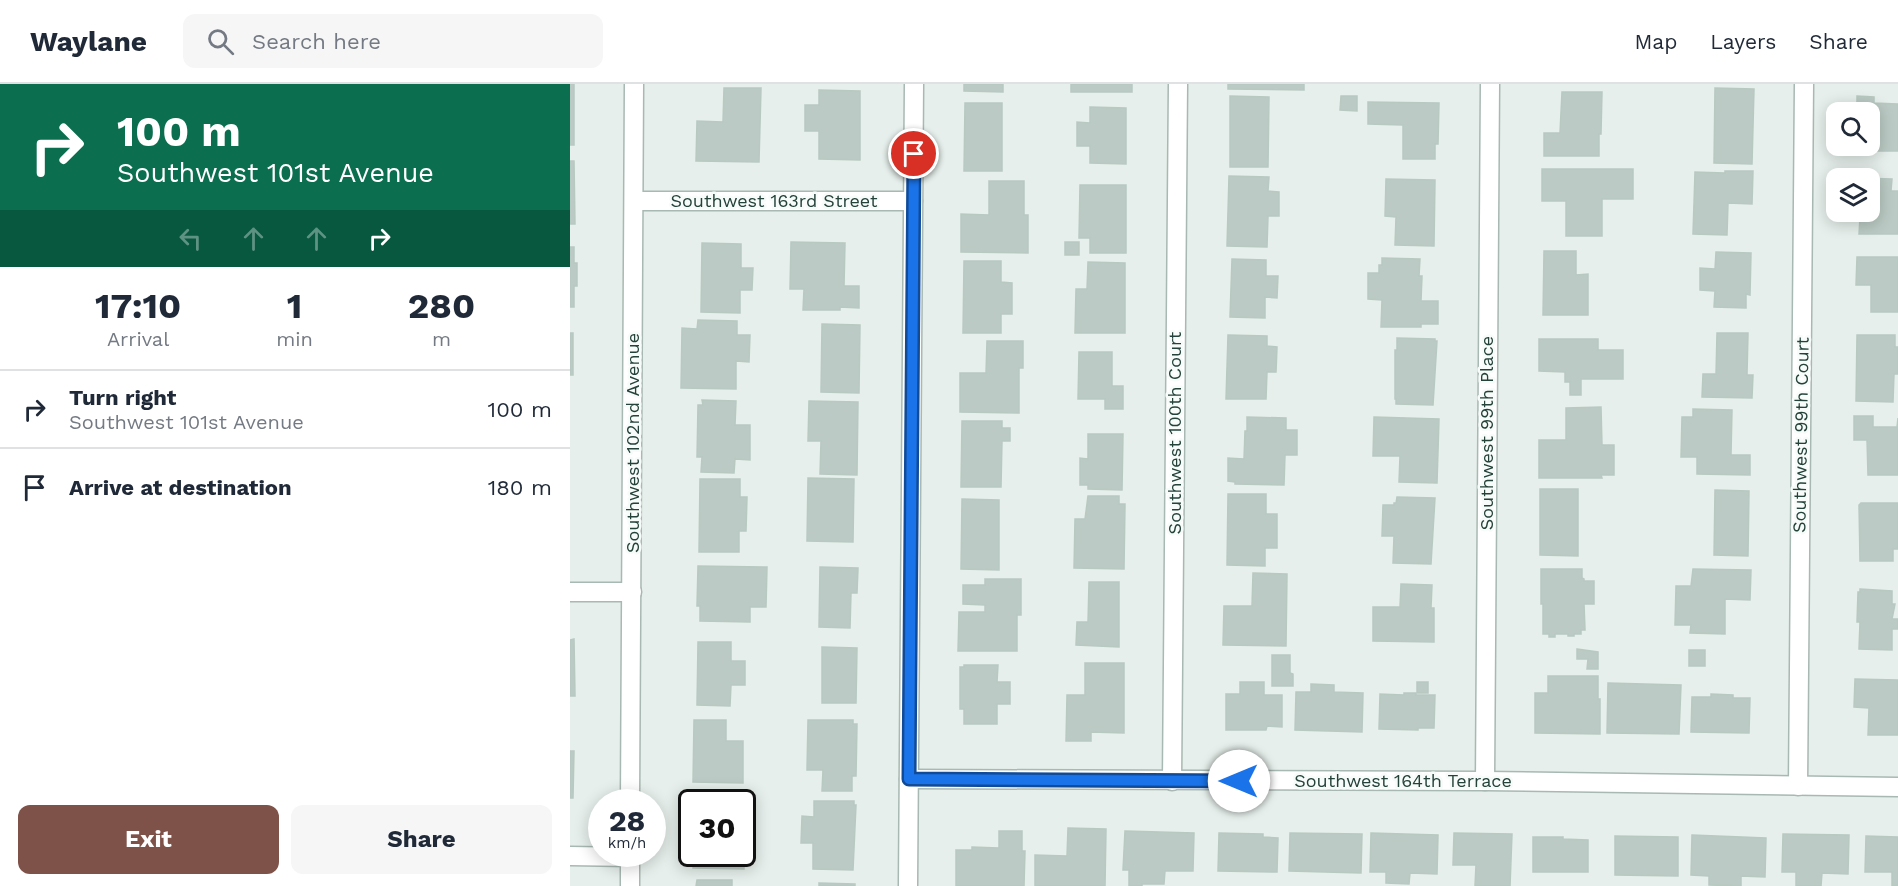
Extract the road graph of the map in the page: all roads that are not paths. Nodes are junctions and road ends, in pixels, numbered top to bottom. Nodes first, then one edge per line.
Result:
1 (634, 84) edge
2 (914, 84) edge
3 (1178, 84) edge
4 (1490, 84) edge
5 (1804, 84) edge
6 (634, 201) junction
7 (913, 201) junction
8 (570, 592) edge
9 (632, 592) junction
10 (909, 779) junction
11 (1172, 781) junction
12 (1485, 781) junction
13 (1798, 786) junction
14 (1898, 787) edge
15 (630, 789) edge
16 (570, 856) edge
17 (588, 856) edge
18 (630, 867) edge
19 (630, 886) edge
20 (908, 886) edge

1 - 6 street, Southwest 102nd Avenue
2 - 7 street
3 - 11 street, Southwest 100th Court
4 - 12 street, Southwest 99th Place
5 - 13 street, Southwest 99th Court
6 - 7 street, Southwest 163rd Street
6 - 9 street, Southwest 102nd Avenue
7 - 10 street
8 - 9 street
9 - 15 street, Southwest 102nd Avenue
10 - 11 street, Southwest 164th Terrace
10 - 20 street
11 - 12 street, Southwest 164th Terrace
12 - 13 street, Southwest 164th Terrace
13 - 14 street, Southwest 164th Terrace
16 - 17 street
18 - 19 street

